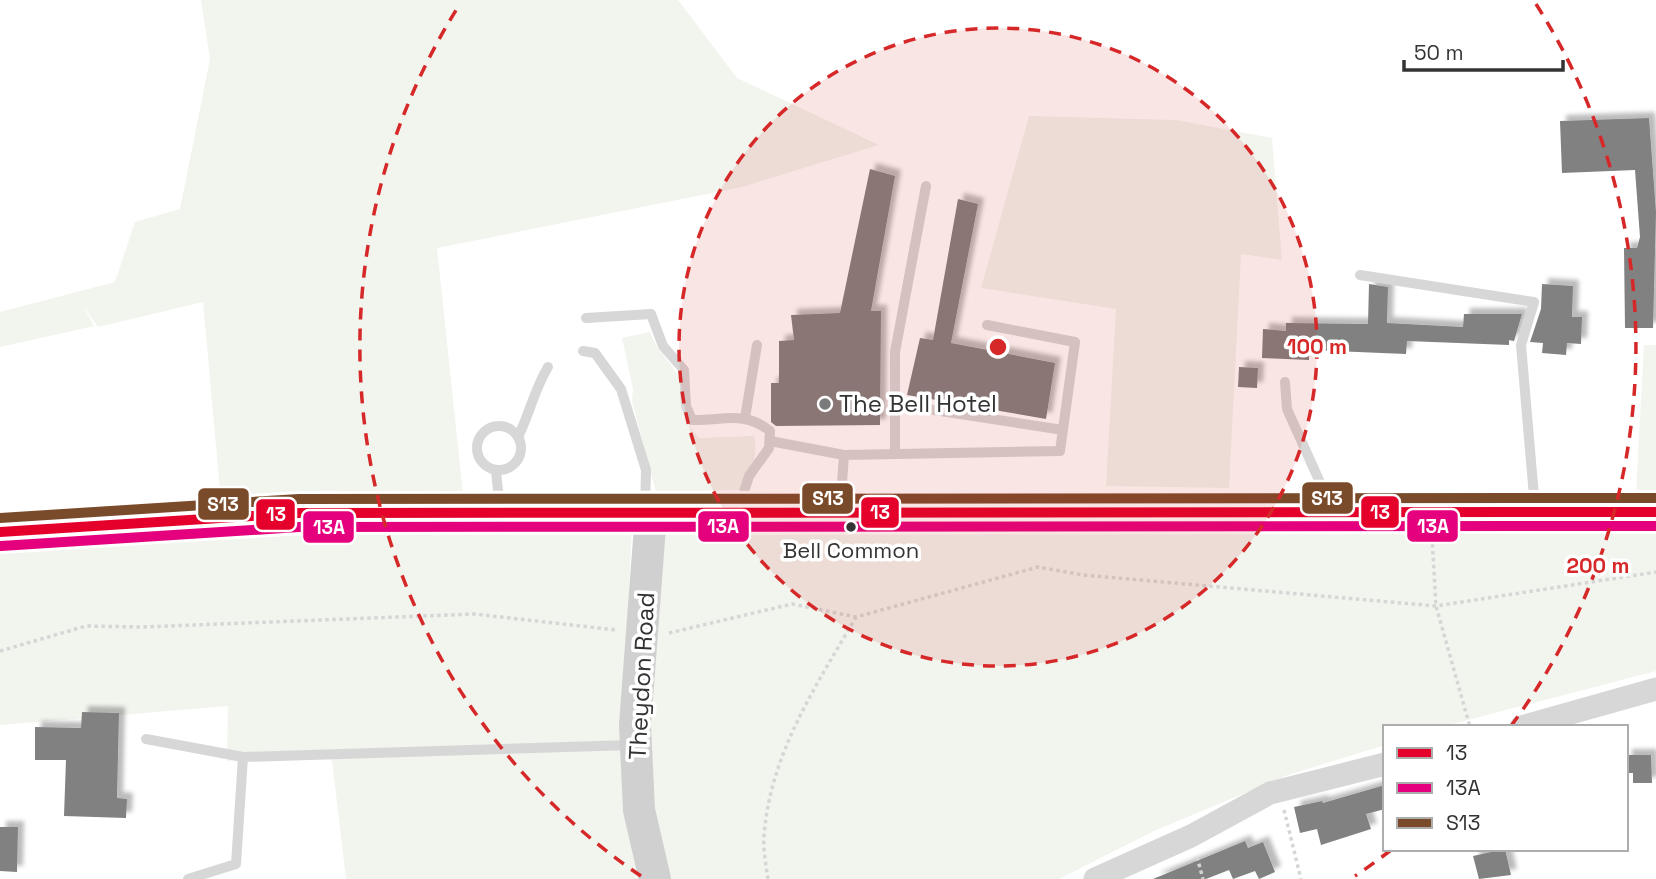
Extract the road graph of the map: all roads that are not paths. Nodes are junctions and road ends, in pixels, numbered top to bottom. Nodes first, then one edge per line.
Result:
1 (926, 186) dead end
2 (1360, 275) dead end
3 (586, 318) dead end
4 (987, 325) dead end
5 (757, 345) dead end
6 (583, 351) dead end
7 (548, 367) dead end
8 (1284, 382) dead end
9 (895, 404) junction
10 (745, 418) junction
11 (1063, 430) junction
12 (518, 437) junction
13 (770, 441) junction
14 (895, 454) junction
15 (844, 456) junction
16 (496, 471) junction
17 (1656, 512) edge
18 (648, 513) junction
19 (737, 513) junction
20 (840, 513) junction
21 (1334, 513) junction
22 (500, 514) junction
23 (1536, 514) junction
24 (0, 532) edge
25 (1656, 689) edge
26 (1528, 725) edge
27 (146, 739) dead end
28 (636, 745) junction
29 (243, 757) junction
30 (1383, 765) edge
31 (188, 879) edge
32 (655, 879) edge
33 (1095, 879) edge

1 - 9 lane
2 - 23 lane
3 - 10 lane
4 - 11 lane
5 - 10 lane
6 - 18 lane
7 - 12 lane
8 - 21 lane
9 - 11 lane
9 - 14 lane
10 - 13 lane
11 - 14 lane
12 - 16 lane
12 - 16 lane
13 - 15 lane
13 - 19 lane
14 - 15 lane
15 - 20 lane
16 - 22 lane
17 - 23 main road
18 - 19 main road
18 - 22 main road
18 - 28 main road, Theydon Road
19 - 20 main road
20 - 21 main road
21 - 23 main road
22 - 24 main road
25 - 26 street
27 - 29 lane
28 - 29 lane
28 - 32 main road, Theydon Road
29 - 31 lane
30 - 33 street

